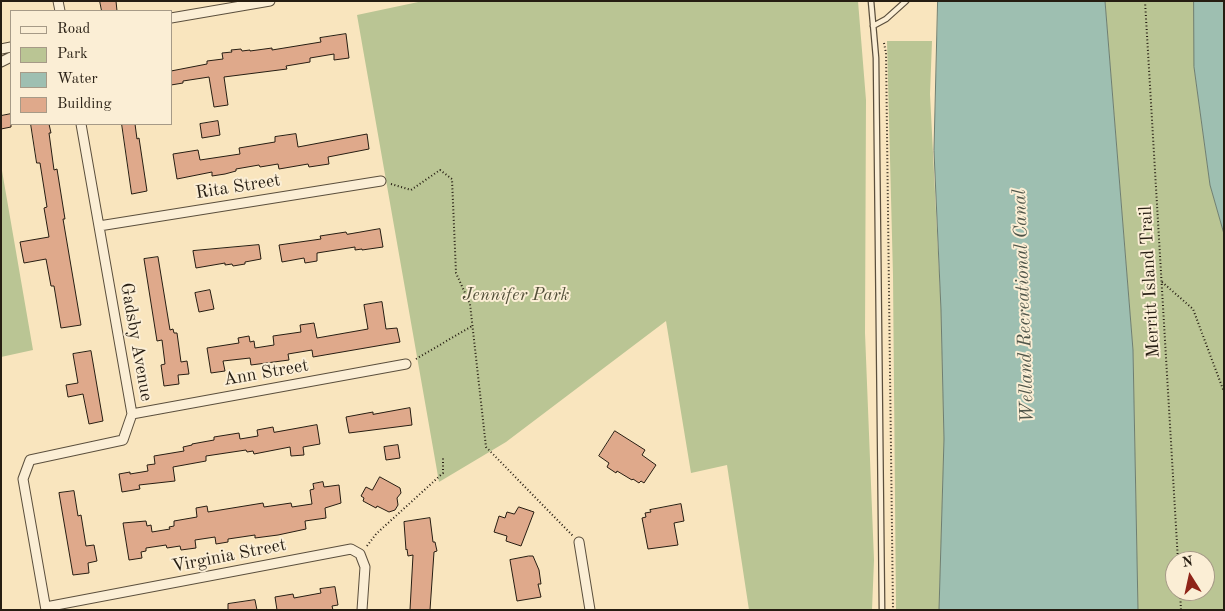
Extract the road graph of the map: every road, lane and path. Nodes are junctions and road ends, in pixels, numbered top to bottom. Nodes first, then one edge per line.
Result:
1 (270, 1) edge
2 (871, 1) edge
3 (906, 1) edge
4 (1145, 1) edge
5 (172, 18) edge
6 (880, 23) junction
7 (873, 26) junction
8 (81, 125) edge
9 (381, 181) joint
10 (100, 226) junction
11 (1162, 282) junction
12 (472, 326) junction
13 (406, 364) joint
14 (1224, 392) edge
15 (132, 414) junction
16 (443, 458) dead end
17 (579, 542) joint
18 (1177, 551) edge
19 (360, 554) junction
20 (46, 608) edge
21 (362, 610) edge
22 (590, 610) edge
23 (882, 610) edge
24 (893, 610) edge

1 - 5 street
2 - 7 lane
3 - 6 lane
4 - 11 path, Merritt Island Trail
6 - 7 lane
6 - 24 path
7 - 23 lane
8 - 10 street, Gadsby Avenue
9 - 10 street, Rita Street
9 - 12 path
10 - 15 street, Gadsby Avenue
11 - 14 path
11 - 18 path, Merritt Island Trail
12 - 13 path
12 - 17 path
13 - 15 street, Ann Street
15 - 20 street, Gadsby Avenue
16 - 19 path
17 - 22 street
19 - 20 street, Virginia Street
19 - 21 street

